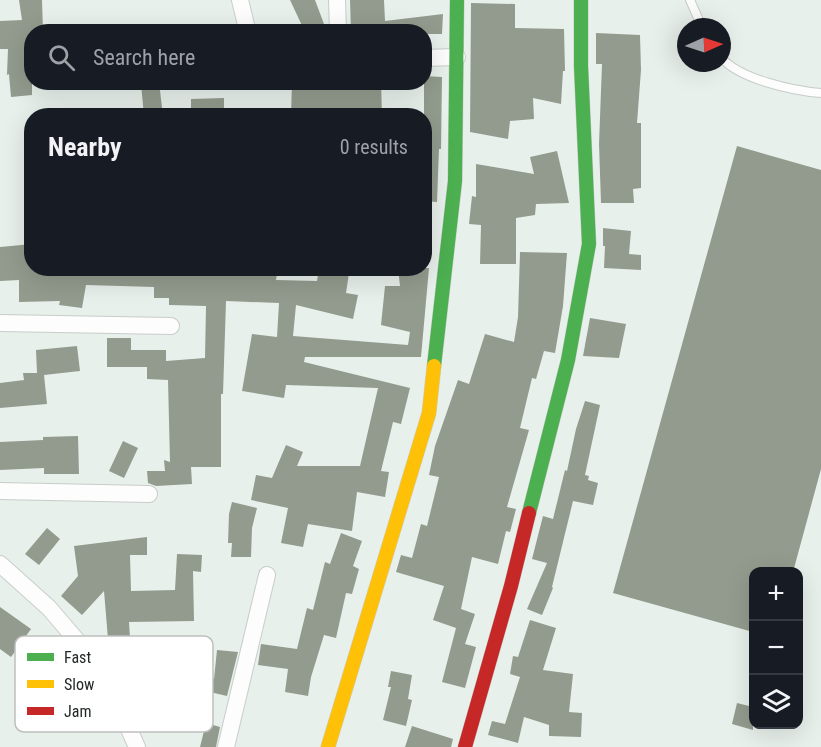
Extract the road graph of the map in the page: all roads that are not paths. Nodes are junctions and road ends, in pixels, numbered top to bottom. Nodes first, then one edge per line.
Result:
1 (240, 0) edge
2 (337, 0) edge
3 (457, 0) edge
4 (581, 0) edge
5 (690, 0) edge
6 (698, 18) edge
7 (246, 24) edge
8 (338, 24) edge
9 (457, 57) junction
10 (432, 58) edge
11 (731, 66) edge
12 (821, 93) edge
13 (0, 323) edge
14 (171, 327) dead end
15 (0, 491) edge
16 (149, 494) dead end
17 (0, 564) edge
18 (267, 575) dead end
19 (74, 636) edge
20 (130, 732) edge
21 (137, 747) edge
22 (226, 747) edge
23 (328, 747) edge
24 (465, 747) edge

1 - 7 street
2 - 8 street
3 - 9 street
4 - 24 street
5 - 6 lane
9 - 10 street
9 - 23 street
11 - 12 lane
13 - 14 street
15 - 16 street
17 - 19 street
18 - 22 street
20 - 21 street

